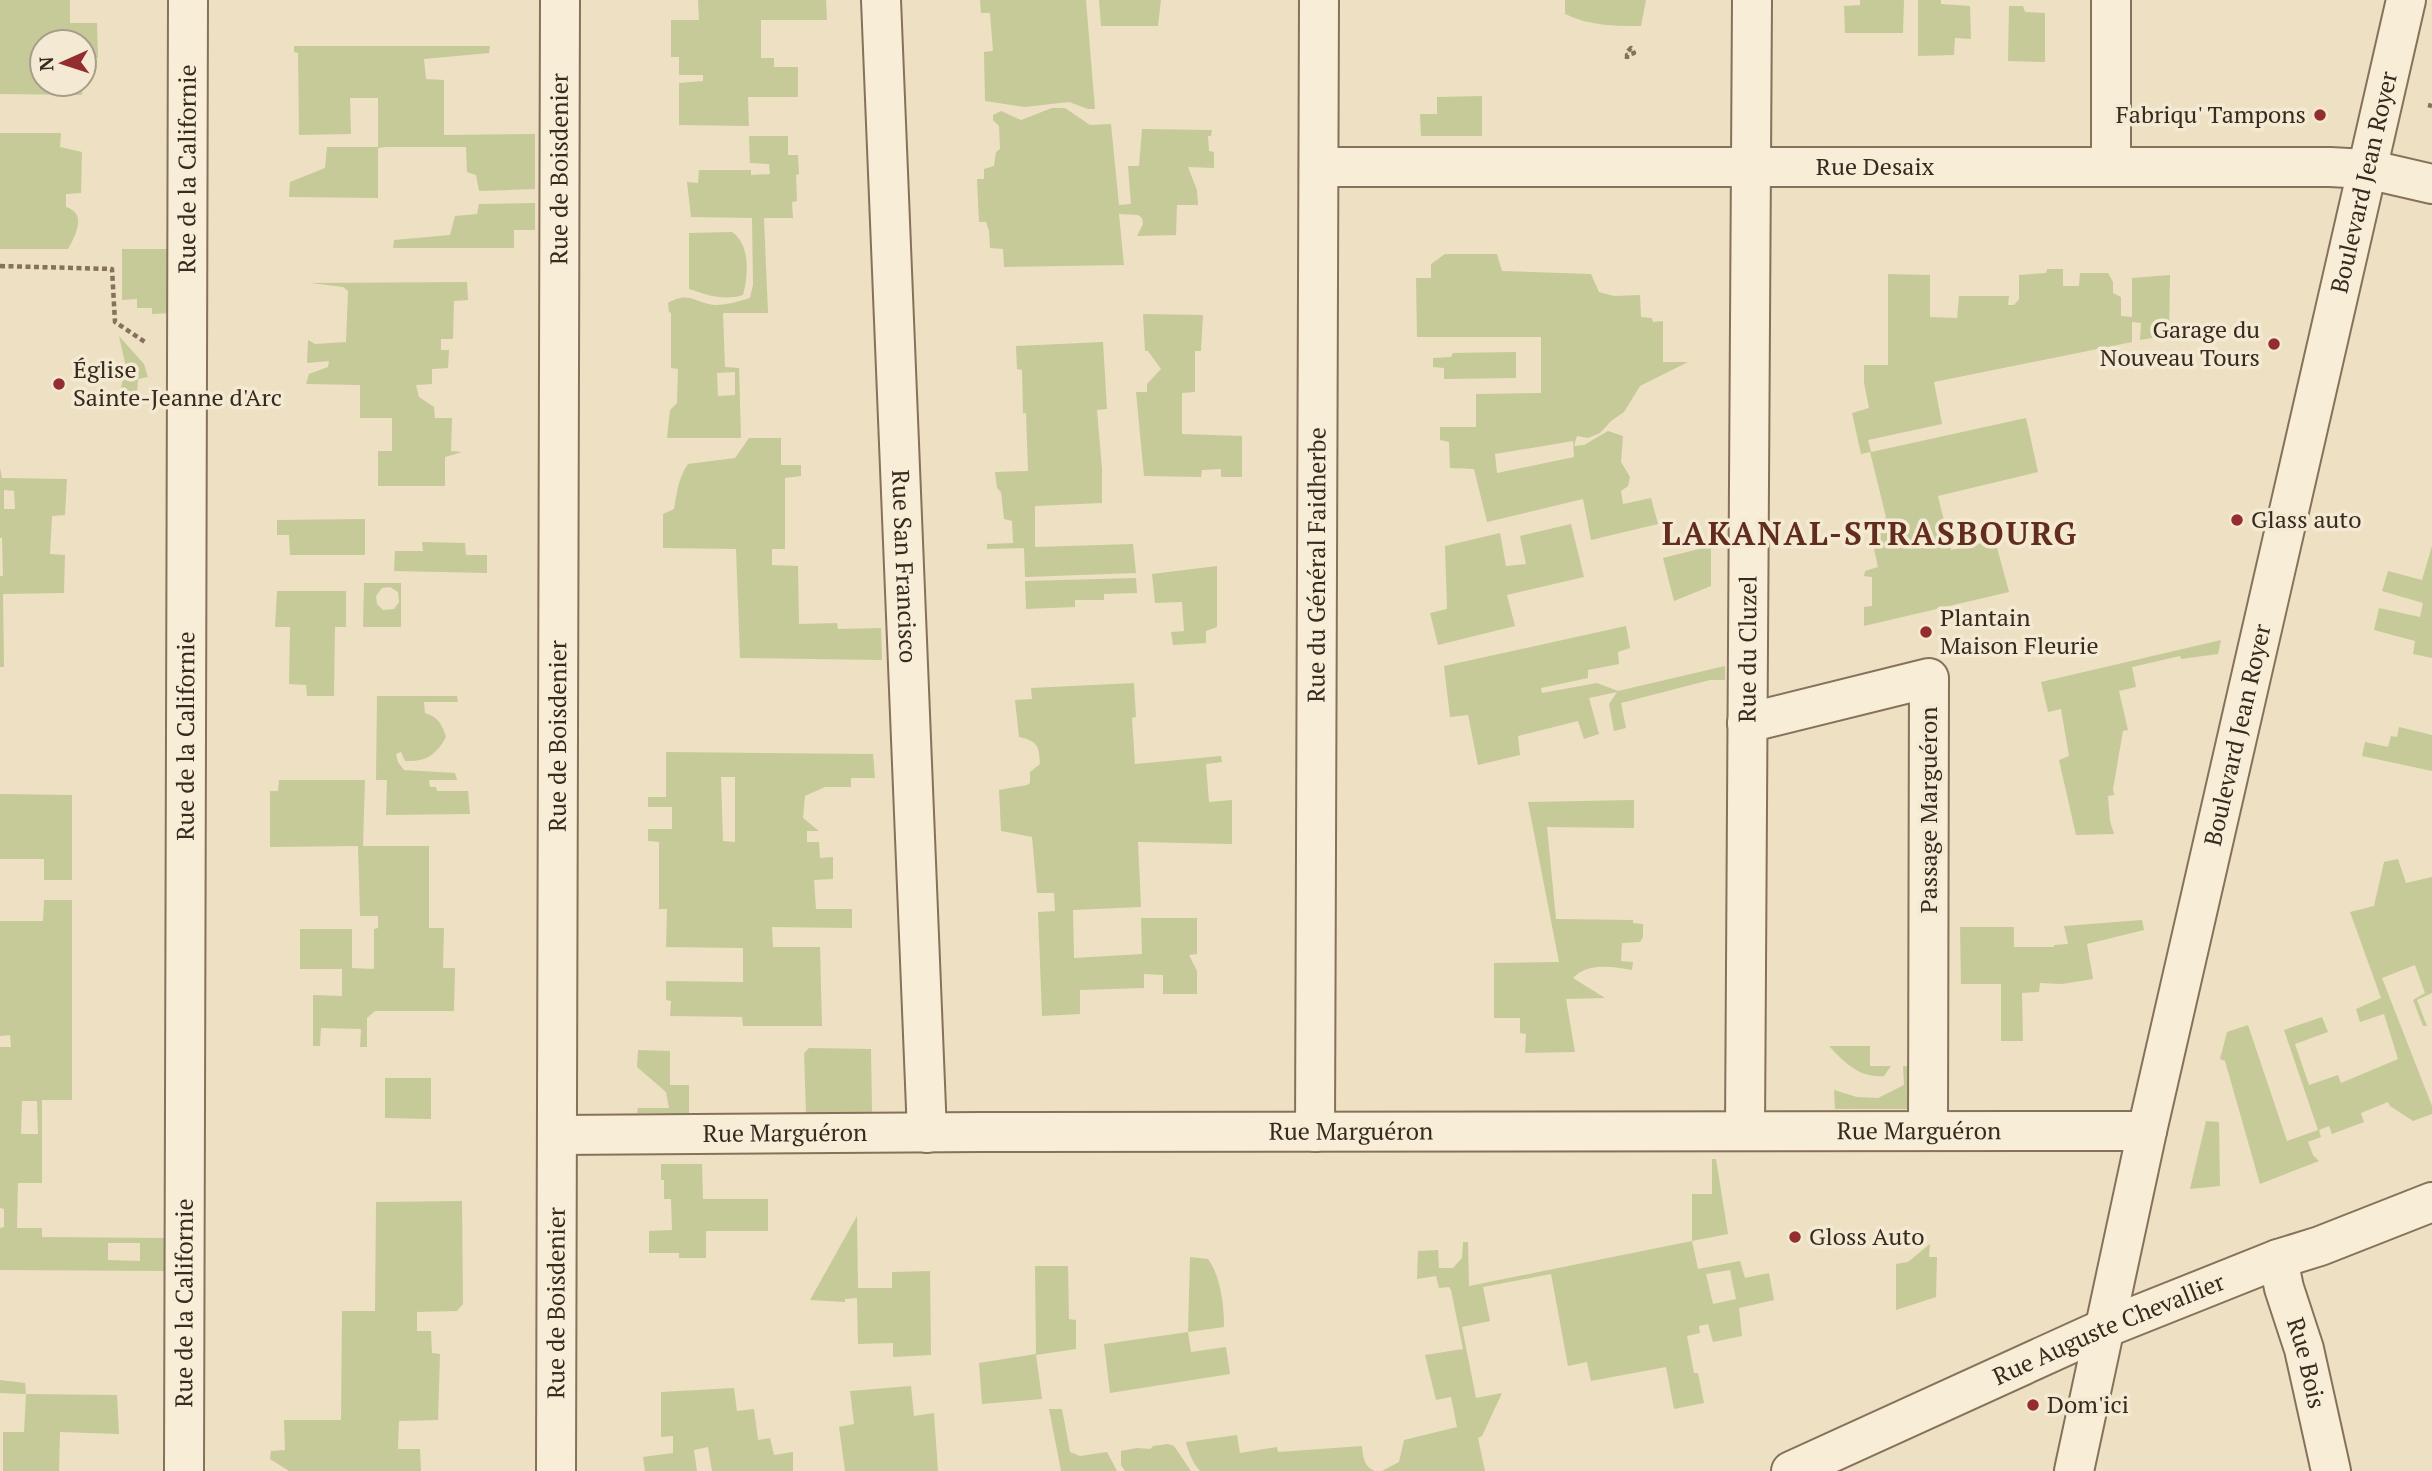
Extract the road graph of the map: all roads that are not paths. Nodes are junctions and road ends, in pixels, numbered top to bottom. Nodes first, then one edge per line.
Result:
1 (188, 0) edge
2 (560, 0) edge
3 (881, 0) edge
4 (1320, 0) edge
5 (1752, 0) edge
6 (2111, 0) edge
7 (2406, 0) edge
8 (2110, 166) junction
9 (1319, 167) junction
10 (1752, 168) junction
11 (2367, 169) junction
12 (2432, 184) edge
13 (1747, 723) junction
14 (1745, 1130) junction
15 (1928, 1131) junction
16 (2147, 1131) junction
17 (1315, 1132) junction
18 (927, 1133) junction
19 (557, 1135) junction
20 (2432, 1202) edge
21 (2278, 1259) junction
22 (2105, 1328) junction
23 (184, 1471) edge
24 (556, 1471) edge
25 (1791, 1471) edge
26 (2074, 1471) edge
27 (2331, 1471) edge

1 - 23 street, Rue de la Californie
2 - 19 street, Rue de Boisdenier
3 - 18 street, Rue San Francisco
4 - 9 street, Rue du Général Faidherbe
5 - 10 street, Rue du Cluzel
6 - 8 street
7 - 11 street, Boulevard Jean Royer
8 - 10 street, Rue Desaix
8 - 11 street, Rue Desaix
9 - 10 street, Rue Desaix
9 - 17 street, Rue du Général Faidherbe
10 - 13 street, Rue du Cluzel
11 - 12 street, Rue Desaix
11 - 16 street, Boulevard Jean Royer
13 - 14 street, Rue du Cluzel
13 - 15 street, Passage Marguéron
14 - 15 street, Rue Marguéron
14 - 17 street, Rue Marguéron
15 - 16 street, Rue Marguéron
16 - 22 street, Boulevard Jean Royer
17 - 18 street, Rue Marguéron
18 - 19 street, Rue Marguéron
19 - 24 street, Rue de Boisdenier
20 - 21 street, Rue Auguste Chevallier
21 - 22 street, Rue Auguste Chevallier
21 - 27 street, Rue Bois
22 - 25 street, Rue Auguste Chevallier
22 - 26 street, Boulevard Jean Royer

